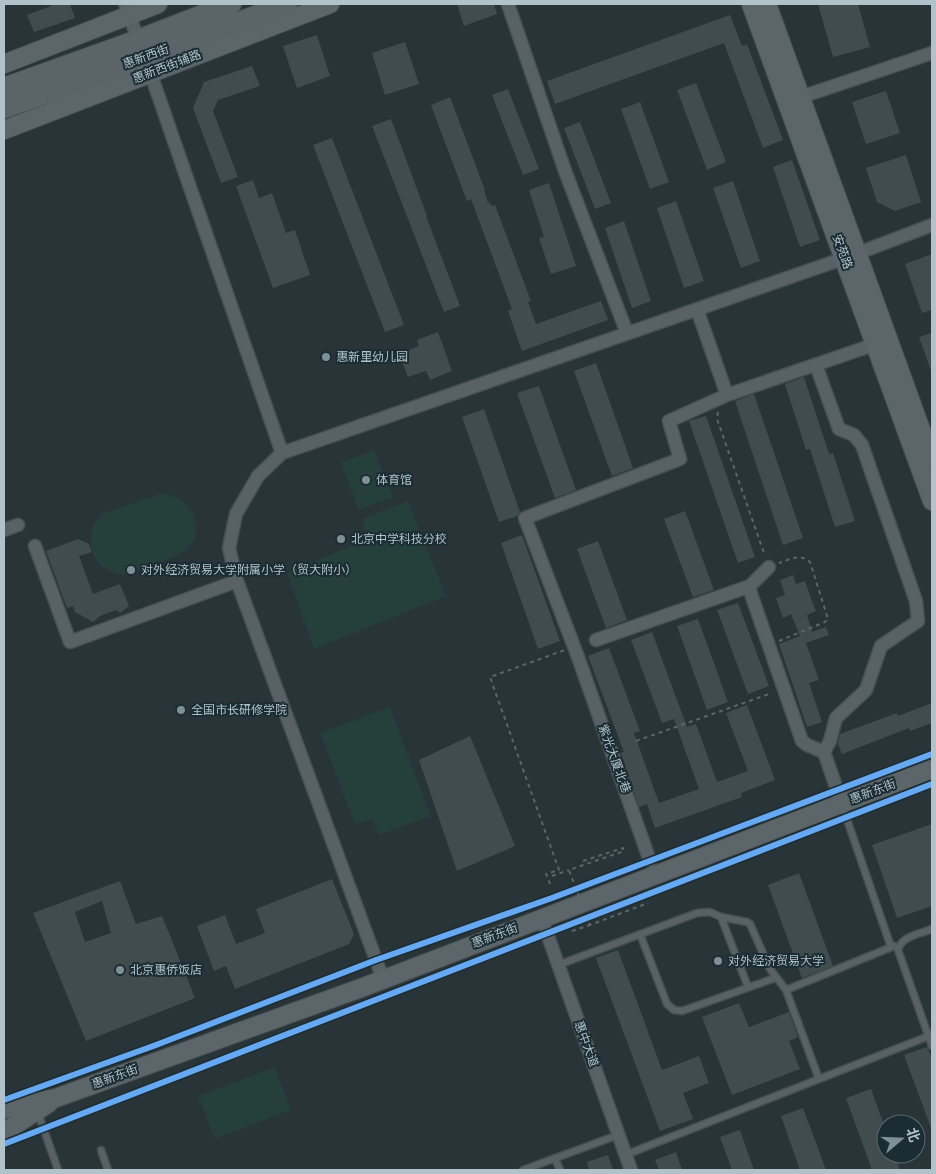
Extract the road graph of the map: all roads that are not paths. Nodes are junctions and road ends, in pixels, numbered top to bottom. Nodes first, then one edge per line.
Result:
1 (158, 4) edge
2 (231, 4) edge
3 (288, 4) edge
4 (330, 4) edge
5 (508, 4) edge
6 (751, 4) edge
7 (767, 4) edge
8 (127, 9) edge
9 (932, 53) edge
10 (144, 57) junction
11 (4, 64) edge
12 (4, 88) edge
13 (801, 96) junction
14 (4, 108) edge
15 (4, 130) edge
16 (932, 225) edge
17 (851, 255) junction
18 (697, 309) junction
19 (627, 333) junction
20 (876, 344) junction
21 (816, 365) junction
22 (727, 396) junction
23 (282, 453) junction
24 (932, 460) edge
25 (932, 500) edge
26 (18, 525) dead end
27 (4, 530) edge
28 (35, 546) dead end
29 (769, 567) road end
30 (237, 581) junction
31 (750, 586) junction
32 (596, 640) dead end
33 (824, 752) junction
34 (932, 768) edge
35 (842, 804) junction
36 (650, 861) dead end
37 (721, 917) junction
38 (544, 926) junction
39 (932, 929) edge
40 (640, 934) junction
41 (899, 944) junction
42 (891, 947) junction
43 (558, 965) junction
44 (775, 978) junction
45 (383, 979) junction
46 (748, 987) junction
47 (786, 990) junction
48 (929, 1036) junction
49 (932, 1046) edge
50 (819, 1079) junction
51 (56, 1098) junction
52 (4, 1109) edge
53 (38, 1111) junction
54 (4, 1132) edge
55 (618, 1134) junction
56 (101, 1150) dead end
57 (625, 1155) junction
58 (555, 1158) junction
59 (58, 1170) edge
60 (108, 1170) edge
61 (523, 1170) edge
62 (560, 1170) edge
63 (631, 1170) edge

1 - 8 street
2 - 10 main road, 惠新西街
3 - 10 main road, 惠新西街
4 - 10 street, 惠新西街辅路
5 - 19 street
6 - 17 street, 安苑路
7 - 13 street, 安苑路
8 - 10 street
8 - 11 street
9 - 13 street
10 - 12 main road, 惠新西街
10 - 14 main road, 惠新西街
10 - 15 street, 惠新西街辅路
10 - 23 street
13 - 17 street, 安苑路
16 - 17 street
17 - 18 street
17 - 20 street, 安苑路
17 - 24 street, 安苑路
18 - 19 street
18 - 22 street
19 - 23 street
20 - 21 street
20 - 25 street, 安苑路
21 - 22 street
21 - 33 street
22 - 36 street, 紫光大厦北巷
23 - 30 street
26 - 27 street
28 - 30 street
29 - 31 street
30 - 45 street
31 - 32 street
31 - 33 street
33 - 35 street
34 - 35 street, 惠新东街
35 - 38 street, 惠新东街
35 - 42 lane
37 - 40 lane
37 - 44 lane
37 - 46 lane
38 - 43 street, 惠中大道
38 - 45 street, 惠新东街
39 - 41 lane
40 - 43 lane
40 - 46 lane
41 - 42 lane
41 - 48 lane
42 - 47 lane
43 - 55 street, 惠中大道
44 - 46 lane
44 - 47 lane
45 - 51 street, 惠新东街
47 - 50 lane
48 - 49 lane
48 - 50 lane
50 - 57 lane
51 - 52 street, 惠新东街
51 - 53 street, 惠新东街
53 - 54 street, 惠新东街
53 - 59 lane
55 - 57 street, 惠中大道
55 - 58 lane
56 - 60 lane
57 - 63 street, 惠中大道
58 - 61 lane
58 - 62 lane

